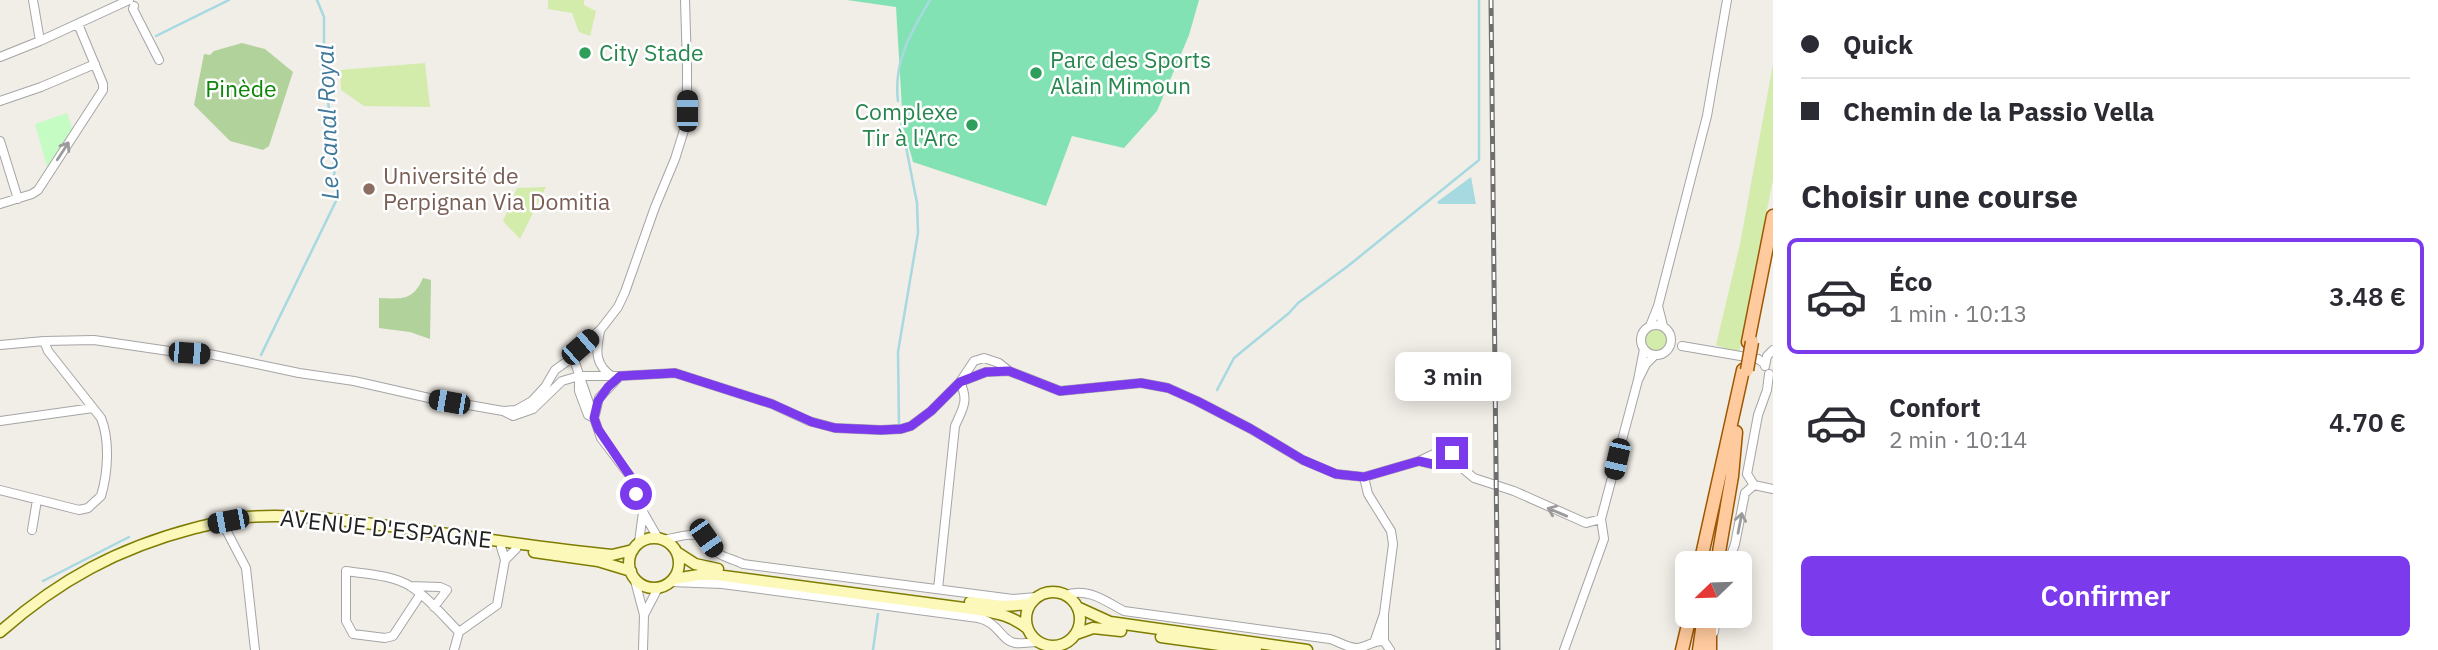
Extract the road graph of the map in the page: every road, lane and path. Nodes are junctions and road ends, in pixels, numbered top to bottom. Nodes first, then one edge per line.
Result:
1 (33, 0) edge
2 (685, 0) edge
3 (1727, 0) edge
4 (132, 2) edge
5 (78, 24) junction
6 (40, 41) junction
7 (0, 57) edge
8 (159, 60) dead end
9 (95, 64) junction
10 (0, 101) edge
11 (0, 141) edge
12 (18, 199) junction
13 (0, 204) edge
14 (1773, 216) edge
15 (1773, 231) edge
16 (1658, 306) junction
17 (1650, 326) junction
18 (1663, 326) junction
19 (601, 329) junction
20 (1671, 339) junction
21 (44, 341) junction
22 (1750, 342) junction
23 (0, 345) edge
24 (1682, 346) junction
25 (1644, 349) junction
26 (1668, 350) junction
27 (1654, 356) junction
28 (1767, 356) edge
29 (573, 357) junction
30 (1009, 371) junction
31 (1771, 375) edge
32 (579, 376) junction
33 (617, 377) junction
34 (1638, 380) junction
35 (960, 382) junction
36 (1770, 387) edge
37 (93, 408) junction
38 (503, 411) junction
39 (594, 418) junction
40 (0, 421) edge
41 (1733, 430) junction
42 (1452, 453) junction
43 (1419, 461) junction
44 (1364, 477) junction
45 (1754, 485) junction
46 (1773, 489) edge
47 (0, 490) edge
48 (37, 500) junction
49 (643, 512) junction
50 (1601, 519) junction
51 (225, 528) junction
52 (32, 530) dead end
53 (682, 538) junction
54 (661, 539) junction
55 (636, 546) junction
56 (501, 547) junction
57 (516, 549) junction
58 (1703, 551) edge
59 (1711, 551) edge
60 (1719, 551) edge
61 (1733, 551) edge
62 (677, 552) junction
63 (505, 561) junction
64 (632, 574) junction
65 (672, 580) junction
66 (410, 586) junction
67 (658, 588) junction
68 (938, 589) junction
69 (421, 595) junction
70 (1065, 595) junction
71 (1096, 595) junction
72 (1033, 601) junction
73 (1076, 605) junction
74 (434, 607) junction
75 (644, 615) junction
76 (1176, 618) junction
77 (1027, 628) junction
78 (1687, 628) edge
79 (1703, 628) edge
80 (1708, 628) edge
81 (1715, 628) edge
82 (0, 632) edge
83 (459, 632) junction
84 (1076, 634) junction
85 (1223, 638) junction
86 (0, 639) edge
87 (1380, 640) junction
88 (1038, 642) junction
89 (1704, 649) edge
90 (255, 650) edge
91 (454, 650) edge
92 (643, 650) edge
93 (1256, 650) edge
94 (1307, 650) edge
95 (1391, 650) edge
96 (1564, 650) edge
97 (1682, 650) edge

1 - 6 street
2 - 19 street
3 - 16 street
4 - 5 street
4 - 8 street
5 - 6 street
5 - 9 street
6 - 7 street
9 - 10 street
12 -> 9 street
11 - 12 street
12 - 13 street
14 - 22 main road
15 - 22 main road
16 - 17 street
16 - 18 street
17 - 18 street
17 - 25 street
18 - 20 street
19 - 29 street
19 - 33 street
20 - 24 street
20 - 26 street
21 - 23 street
21 - 37 street
21 - 38 street
22 - 41 main road, bridge
24 - 26 street
24 - 28 street
25 - 27 street
25 - 34 street
26 - 27 street
27 - 34 street
28 - 31 street
29 - 32 street
29 - 38 street
30 - 35 street
30 - 35 street
30 - 44 street
31 - 36 street
32 - 33 street
32 - 38 street
32 - 39 street
33 - 35 street
33 - 39 street
34 - 50 street
35 - 68 street
36 - 45 street
37 - 40 street
37 - 48 street
39 - 49 street
41 - 58 main road
41 - 59 main road
41 - 60 main road
42 - 43 street
42 - 43 street
50 -> 42 street
43 - 44 street
44 - 87 street
45 - 46 street
61 -> 45 street
47 - 48 street
48 - 52 street
49 - 54 street
49 - 55 street
50 - 96 street
51 - 56 main road, AVENUE D'ESPAGNE
51 - 86 main road, AVENUE D'ESPAGNE
51 - 90 street
53 - 54 street
53 - 62 street
53 - 68 street
54 - 55 main road
54 - 62 main road
55 - 64 main road
55 - 82 main road, AVENUE D'ESPAGNE
56 - 57 main road, AVENUE D'ESPAGNE
56 - 63 street
57 - 63 street
57 - 64 main road, AVENUE D'ESPAGNE
62 - 65 main road
62 - 72 main road
63 - 83 street
64 - 67 main road
64 - 75 street
65 - 67 main road
65 - 77 main road
65 - 88 street
66 - 69 street
66 - 69 street
66 - 74 street
67 - 75 street
68 - 72 street
69 - 74 street
70 - 71 street
70 - 72 main road
70 - 73 main road
71 - 73 street
71 - 76 street
72 - 77 main road
73 - 84 main road
73 - 85 main road
74 - 83 street
75 - 92 street
76 - 85 street
76 - 87 street
77 - 88 main road
78 - 97 main road
79 - 89 main road
80 - 89 main road
81 - 89 street
83 - 91 street
84 - 88 main road
84 - 93 main road
85 - 94 main road
87 - 95 street

